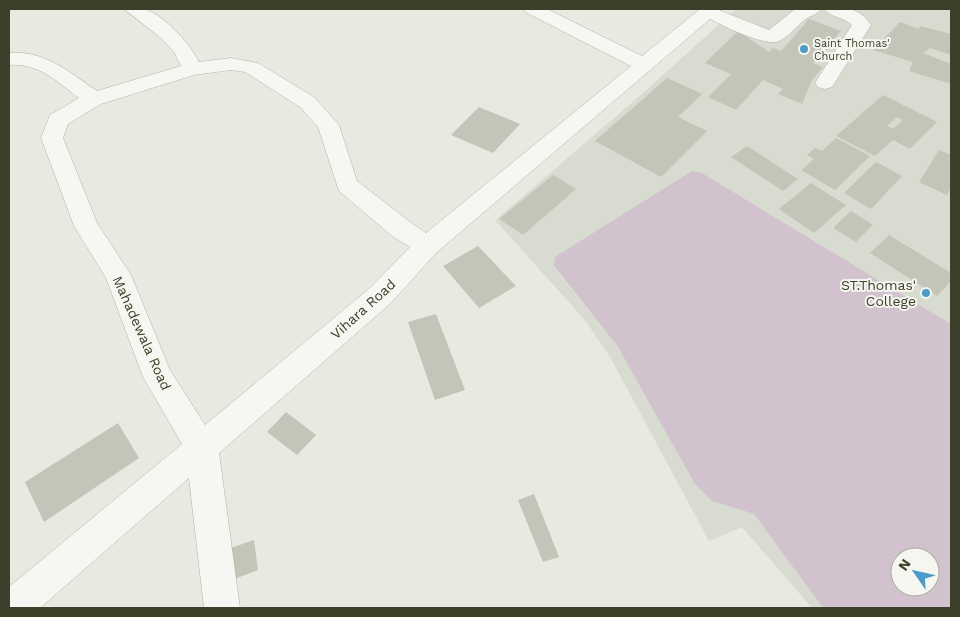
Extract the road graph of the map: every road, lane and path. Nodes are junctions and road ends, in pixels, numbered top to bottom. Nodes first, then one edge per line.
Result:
1 (133, 9) edge
2 (533, 9) edge
3 (812, 9) edge
4 (834, 9) edge
5 (709, 10) edge
6 (9, 58) edge
7 (643, 64) junction
8 (192, 69) junction
9 (825, 83) dead end
10 (94, 99) junction
11 (427, 246) junction
12 (202, 448) junction
13 (12, 608) edge
14 (222, 608) edge

1 - 8 street
2 - 7 street
3 - 5 street
4 - 9 street
5 - 7 street, Vihara Road
6 - 10 street
7 - 11 street, Vihara Road
8 - 10 street, Mahadewala Road
8 - 11 street, Mahadewala Road
10 - 12 street, Mahadewala Road
11 - 12 street, Vihara Road
12 - 13 street, Vihara Road
12 - 14 street

